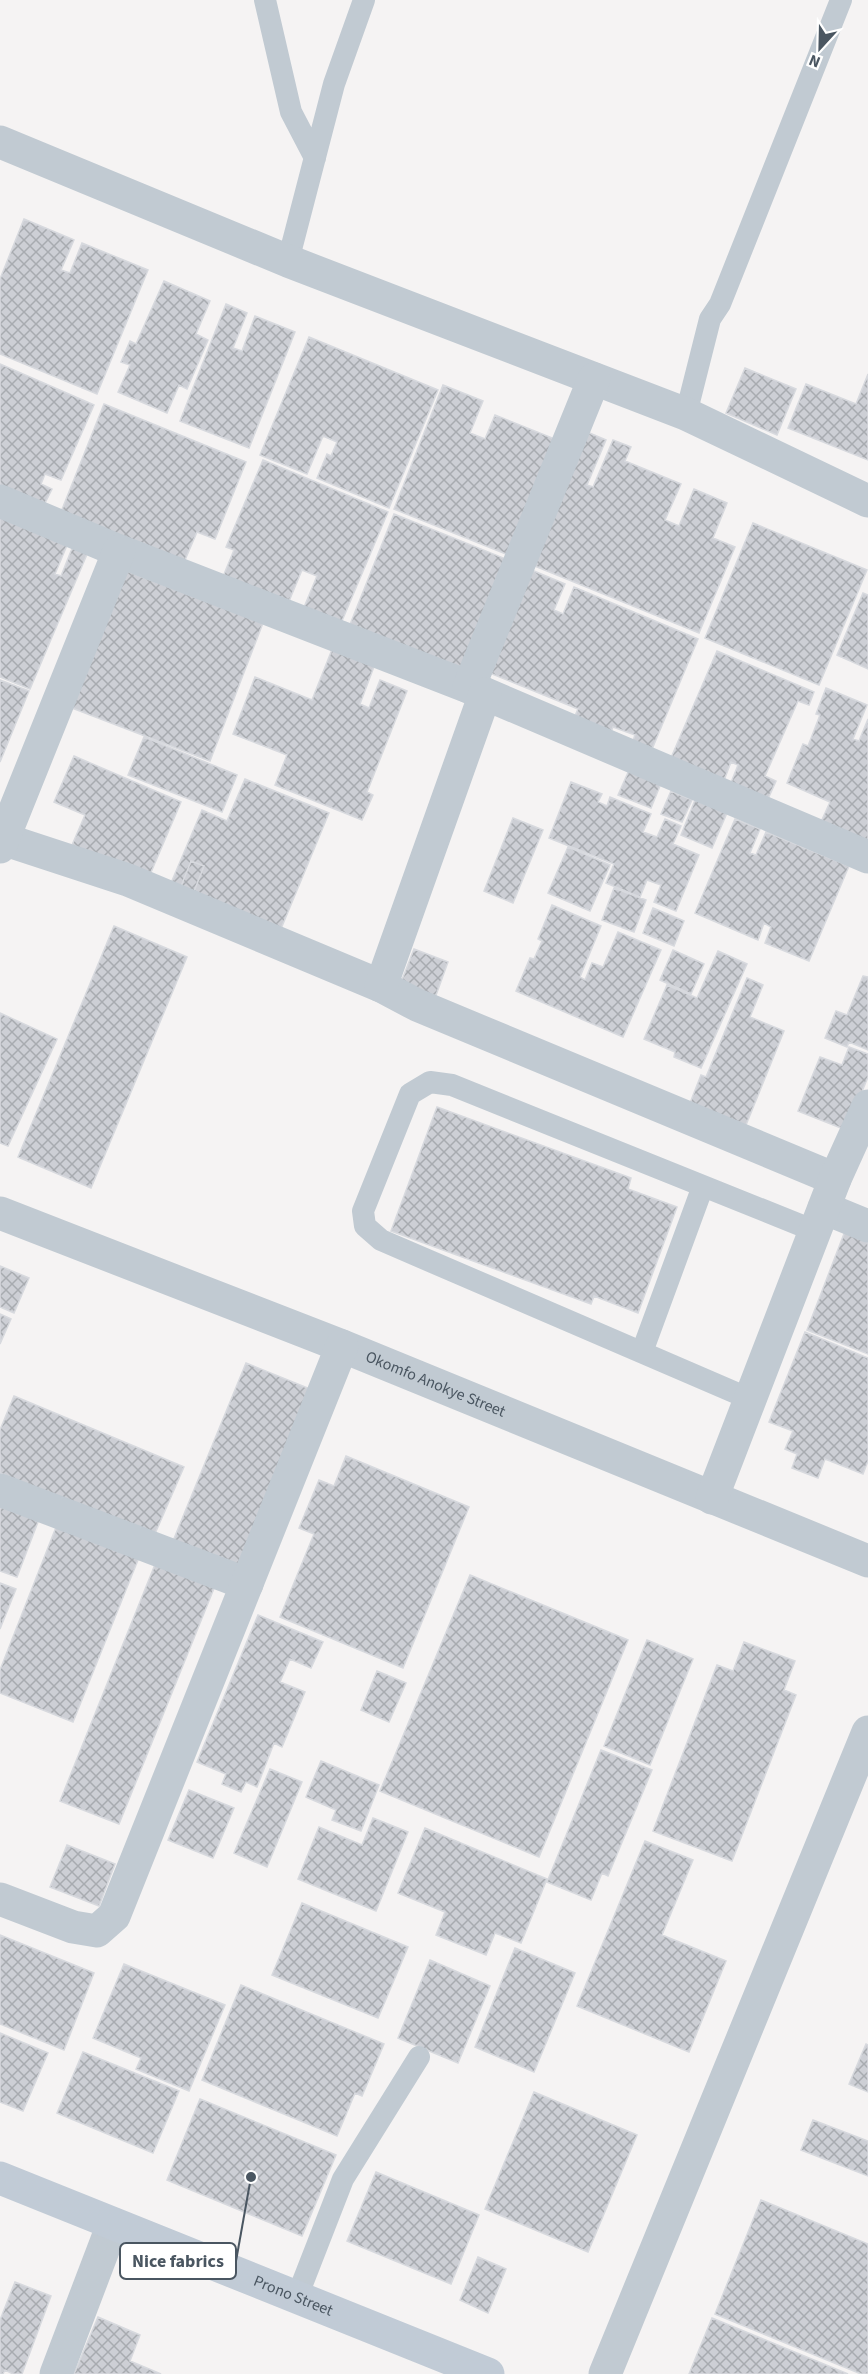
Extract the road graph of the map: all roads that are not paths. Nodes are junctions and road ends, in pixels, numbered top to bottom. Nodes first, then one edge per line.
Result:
1 (265, 0) edge
2 (364, 0) edge
3 (841, 0) edge
4 (0, 142) edge
5 (315, 158) junction
6 (288, 261) junction
7 (594, 379) junction
8 (686, 414) junction
9 (0, 501) edge
10 (868, 501) edge
11 (119, 551) junction
12 (477, 690) junction
13 (2, 843) edge
14 (868, 857) edge
15 (381, 986) junction
16 (868, 1106) edge
17 (703, 1186) junction
18 (825, 1206) junction
19 (0, 1213) edge
20 (868, 1226) edge
21 (342, 1346) junction
22 (642, 1352) junction
23 (750, 1399) junction
24 (0, 1490) edge
25 (712, 1498) junction
26 (868, 1561) edge
27 (247, 1584) junction
28 (868, 1732) edge
29 (0, 1899) edge
30 (419, 2057) dead end
31 (0, 2178) edge
32 (113, 2224) junction
33 (297, 2297) junction
34 (56, 2374) edge
35 (488, 2374) edge
36 (605, 2374) edge

1 - 5 lane
2 - 5 lane
3 - 8 lane
4 - 6 street
5 - 6 lane
6 - 7 street
7 - 8 street
7 - 12 street
8 - 10 street
9 - 11 street
11 - 12 street
11 - 13 street
12 - 14 street
12 - 15 street
13 - 15 street
15 - 18 street
16 - 18 street
17 - 18 lane
17 - 22 lane
17 - 22 lane
18 - 20 street
18 - 23 street
19 - 21 street, Okomfo Anokye Street
21 - 25 street, Okomfo Anokye Street
21 - 27 street
22 - 23 lane
23 - 25 street
24 - 27 street
25 - 26 street, Okomfo Anokye Street
27 - 29 street
28 - 36 street
30 - 33 lane
31 - 32 street, Prono Street
32 - 33 street, Prono Street
32 - 34 street
33 - 35 street, Prono Street

